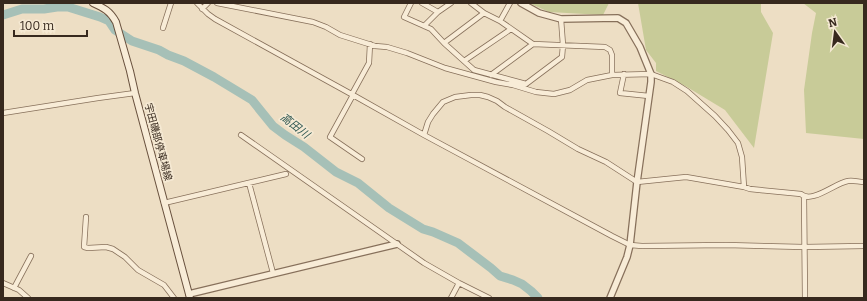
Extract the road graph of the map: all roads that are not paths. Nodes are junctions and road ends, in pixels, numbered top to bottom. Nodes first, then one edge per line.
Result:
1 (93, 3) edge
2 (171, 3) edge
3 (197, 3) edge
4 (208, 3) edge
5 (217, 3) edge
6 (411, 3) edge
7 (422, 3) edge
8 (451, 3) edge
9 (471, 3) edge
10 (510, 3) edge
11 (521, 3) edge
12 (202, 9) junction
13 (438, 12) junction
14 (484, 13) junction
15 (561, 19) junction
16 (500, 21) junction
17 (424, 26) junction
18 (163, 28) dead end
19 (511, 29) junction
20 (444, 43) junction
21 (370, 44) junction
22 (533, 44) junction
23 (563, 45) junction
24 (464, 61) junction
25 (624, 74) junction
26 (651, 74) junction
27 (491, 75) junction
28 (612, 75) junction
29 (135, 94) junction
30 (352, 94) junction
31 (649, 96) junction
32 (3, 113) edge
33 (240, 135) dead end
34 (424, 135) junction
35 (362, 159) dead end
36 (286, 174) dead end
37 (637, 182) junction
38 (864, 182) edge
39 (249, 183) junction
40 (744, 186) junction
41 (804, 196) junction
42 (164, 203) junction
43 (86, 217) dead end
44 (397, 244) junction
45 (630, 245) junction
46 (864, 246) edge
47 (804, 247) junction
48 (31, 256) dead end
49 (273, 273) junction
50 (3, 283) edge
51 (459, 283) junction
52 (14, 288) junction
53 (189, 296) edge
54 (28, 298) edge
55 (174, 298) edge
56 (451, 298) edge
57 (489, 298) edge
58 (610, 298) edge
59 (805, 298) edge

1 - 29 main road, 宇田磯部停車場線
2 - 18 street
3 - 12 street
4 - 12 street
5 - 21 street
6 - 17 street
7 - 13 street
8 - 13 street
9 - 14 street
10 - 16 street
11 - 15 street
12 - 30 street
13 - 17 street
14 - 16 street
14 - 20 street
15 - 23 street
15 - 26 street
16 - 19 street
17 - 20 street
19 - 22 street
19 - 24 street
20 - 24 street
21 - 28 street
21 - 30 street
22 - 23 street
22 - 27 street
23 - 27 street
23 - 28 street
24 - 27 street
25 - 26 street
25 - 28 street
25 - 31 street
26 - 31 street
26 - 40 street
29 - 32 street
29 - 42 main road, 宇田磯部停車場線
30 - 34 street
30 - 35 street
31 - 37 street
33 - 44 street
34 - 37 street
34 - 45 street
36 - 39 street
37 - 40 street
37 - 45 street
38 - 41 street
39 - 42 street
39 - 49 street
40 - 41 street
41 - 47 street
42 - 53 main road, 宇田磯部停車場線
43 - 55 street
44 - 49 street
44 - 51 street
45 - 47 street
45 - 58 street
46 - 47 street
47 - 59 street
48 - 52 street
49 - 53 street
50 - 52 street
51 - 56 street
51 - 57 street
52 - 54 street

